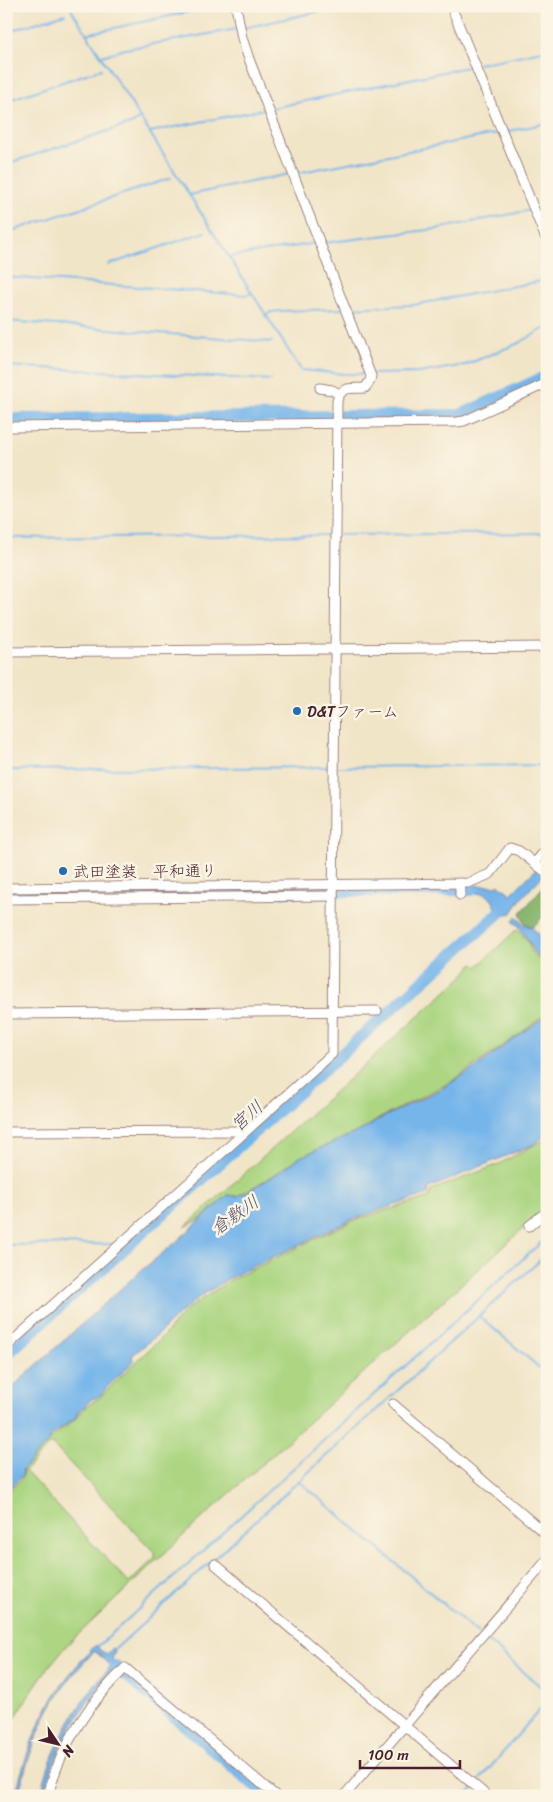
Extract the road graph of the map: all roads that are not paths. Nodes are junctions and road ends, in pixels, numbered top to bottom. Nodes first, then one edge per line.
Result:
1 (236, 6) edge
2 (451, 6) edge
3 (547, 241) edge
4 (547, 383) edge
5 (320, 388) dead end
6 (339, 394) junction
7 (337, 419) junction
8 (6, 427) edge
9 (547, 646) edge
10 (6, 652) edge
11 (335, 652) junction
12 (547, 848) edge
13 (536, 864) junction
14 (546, 873) edge
15 (6, 888) edge
16 (333, 890) junction
17 (6, 899) edge
18 (332, 1009) junction
19 (376, 1011) dead end
20 (6, 1014) edge
21 (248, 1129) junction
22 (6, 1132) edge
23 (545, 1216) edge
24 (529, 1226) dead end
25 (6, 1347) edge
26 (393, 1404) dead end
27 (547, 1535) edge
28 (547, 1560) edge
29 (215, 1564) dead end
30 (403, 1728) junction
31 (48, 1796) edge
32 (276, 1796) edge
33 (344, 1796) edge
34 (487, 1796) edge

1 - 6 street
2 - 3 street
4 - 7 street
5 - 6 street
6 - 7 street
7 - 8 street
7 - 11 street
9 - 11 street
10 - 11 street
11 - 16 street
12 - 13 street
13 - 14 street
13 - 16 street
15 - 16 street, 平和通り
16 - 17 street
16 - 18 street
18 - 19 street
18 - 20 street
18 - 21 street
21 - 22 street
21 - 25 street
23 - 24 street
26 - 27 street
28 - 30 street
29 - 30 street
30 - 33 street
30 - 34 street
31 - 32 street

